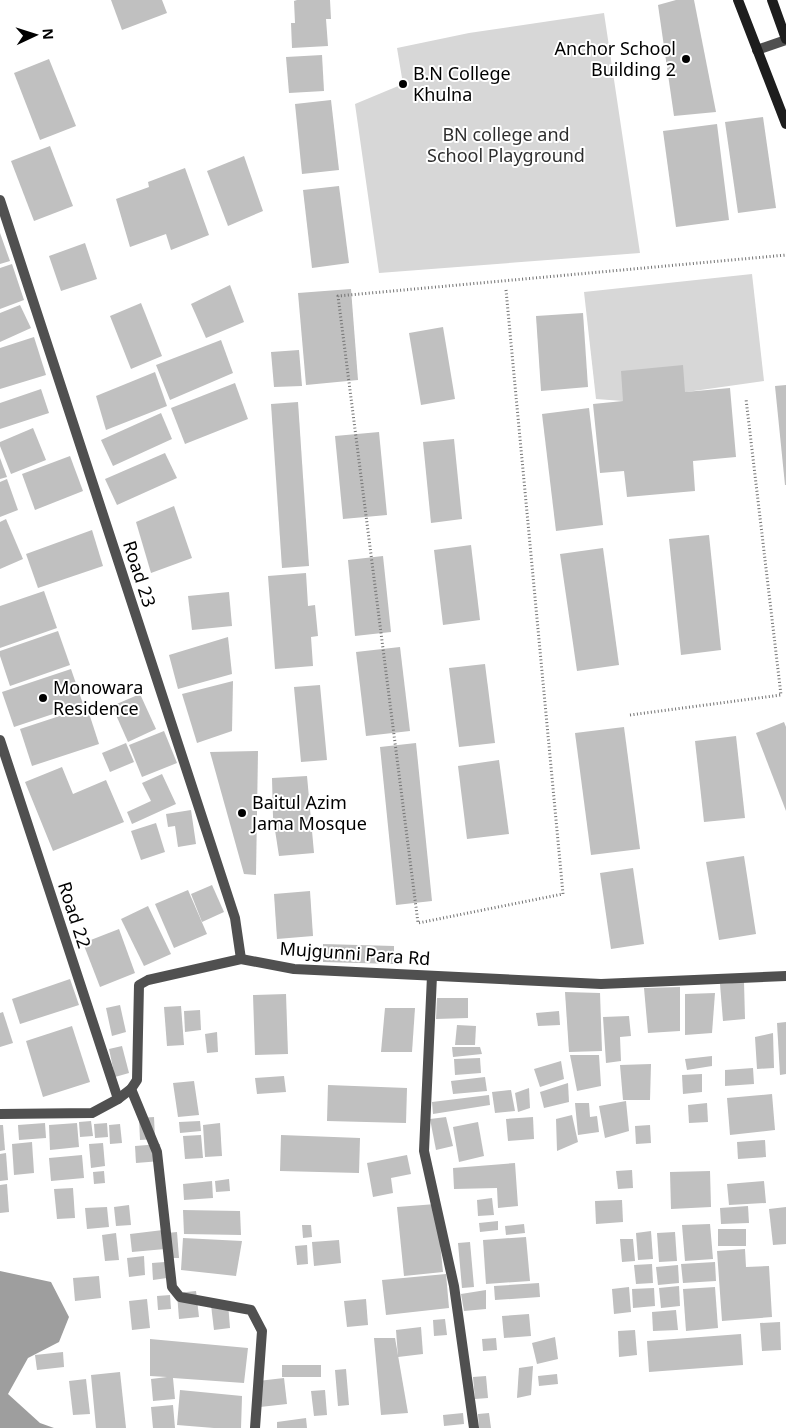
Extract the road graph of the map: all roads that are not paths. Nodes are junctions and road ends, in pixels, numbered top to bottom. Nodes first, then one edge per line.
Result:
1 (738, 0) edge
2 (772, 0) edge
3 (786, 40) edge
4 (757, 50) junction
5 (786, 124) edge
6 (0, 200) edge
7 (0, 740) edge
8 (241, 959) junction
9 (432, 976) junction
10 (786, 976) edge
11 (131, 1090) junction
12 (118, 1099) junction
13 (0, 1114) edge
14 (255, 1428) edge
15 (474, 1428) edge

1 - 4 main road
2 - 3 main road
3 - 4 street
4 - 5 main road
6 - 8 street, Road 23
7 - 12 street, Road 22
8 - 9 street, Mujgunni Para Rd
8 - 11 street, Mujgunni Para Rd
9 - 10 street, Mujgunni Para Rd
9 - 15 street
11 - 12 street
11 - 14 street
12 - 13 street

